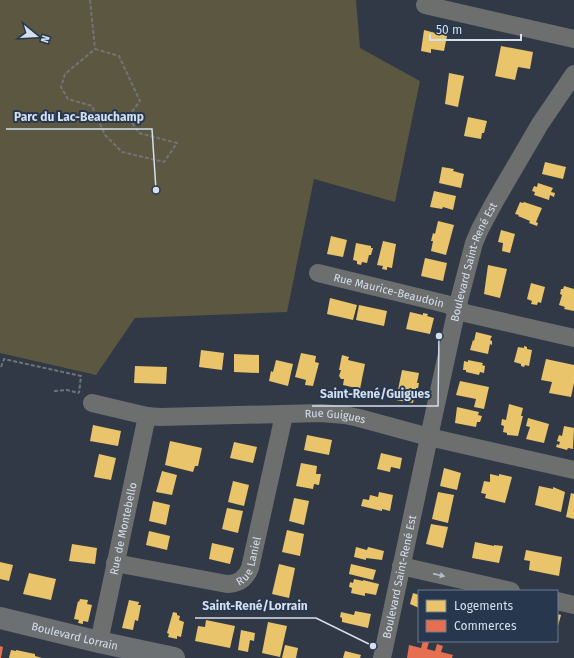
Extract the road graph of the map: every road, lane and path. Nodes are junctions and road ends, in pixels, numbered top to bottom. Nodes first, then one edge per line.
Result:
1 (90, 0) edge
2 (425, 5) dead end
3 (574, 39) edge
4 (95, 49) junction
5 (574, 74) edge
6 (318, 273) dead end
7 (457, 308) junction
8 (574, 338) edge
9 (1, 367) edge
10 (85, 398) joint
11 (284, 415) junction
12 (147, 416) junction
13 (428, 437) junction
14 (574, 470) edge
15 (115, 563) junction
16 (401, 566) junction
17 (507, 590) edge
18 (558, 601) edge
19 (574, 605) edge
20 (0, 618) edge
21 (99, 642) junction
22 (126, 653) edge
23 (174, 658) edge
24 (382, 658) edge

1 - 4 path
2 - 3 street
4 - 4 path
5 - 7 street, Boulevard Saint-René Est
6 - 7 street, Rue Maurice-Beaudoin
7 - 8 street, Rue Maurice-Beaudoin
7 - 13 street, Boulevard Saint-René Est
9 - 10 path
10 - 12 street, Rue Guigues
11 - 12 street, Rue Guigues
11 - 13 street, Rue Guigues
11 - 15 street, Rue Laniel
12 - 15 street, Rue de Montebello
13 - 14 street, Rue Guigues
13 - 16 street, Boulevard Saint-René Est
15 - 21 street, Rue de Montebello
16 -> 17 street
16 - 24 street, Boulevard Saint-René Est
18 - 19 street
20 - 21 main road, Boulevard Lorrain
21 - 22 main road, Boulevard Lorrain
22 - 23 main road, Boulevard Lorrain

